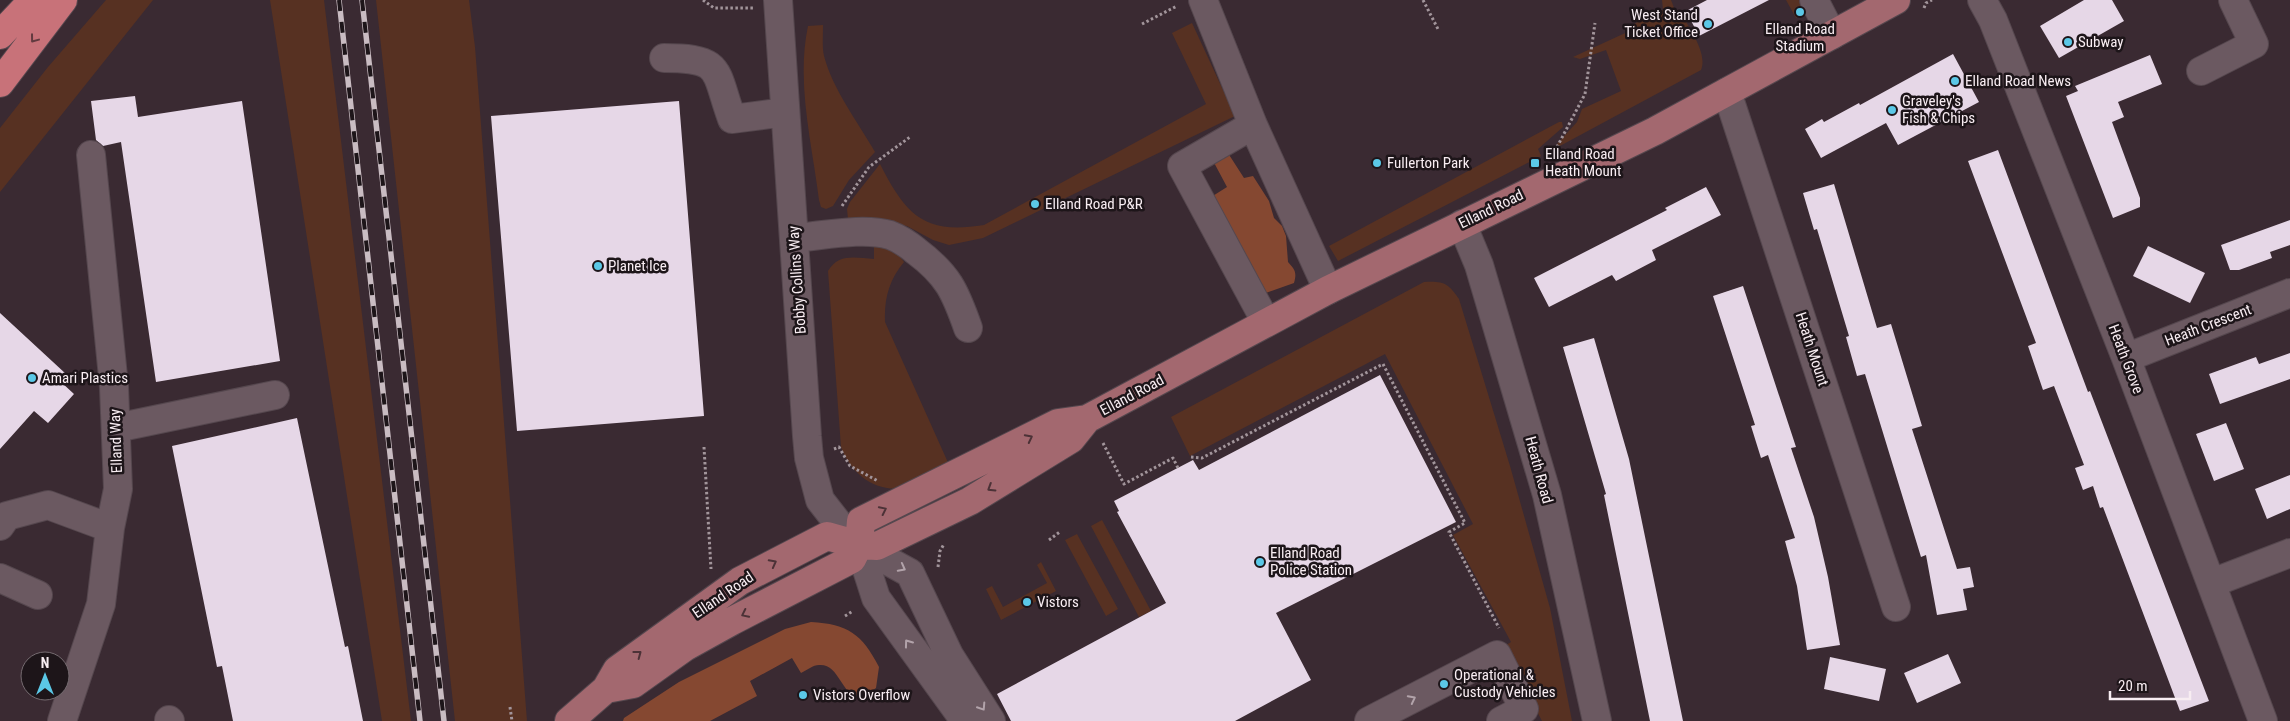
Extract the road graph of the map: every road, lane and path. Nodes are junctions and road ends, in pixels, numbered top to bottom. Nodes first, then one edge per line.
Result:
1 (34, 0) edge
2 (63, 0) edge
3 (703, 0) edge
4 (1423, 0) edge
5 (1814, 0) edge
6 (1896, 0) edge
7 (1982, 0) edge
8 (2233, 0) edge
9 (1192, 2) edge
10 (779, 4) edge
11 (1595, 22) dead end
12 (1142, 24) dead end
13 (1439, 31) dead end
14 (0, 35) edge
15 (1832, 35) junction
16 (664, 58) dead end
17 (2201, 71) dead end
18 (0, 83) edge
19 (1727, 92) junction
20 (785, 112) junction
21 (1253, 125) junction
22 (910, 137) dead end
23 (91, 155) dead end
24 (1550, 181) junction
25 (840, 209) dead end
26 (1462, 224) junction
27 (794, 238) junction
28 (1328, 290) junction
29 (2290, 293) edge
30 (1266, 322) junction
31 (968, 328) dead end
32 (2126, 358) junction
33 (275, 395) dead end
34 (116, 428) junction
35 (1103, 443) dead end
36 (704, 448) dead end
37 (839, 448) dead end
38 (1191, 457) dead end
39 (1178, 468) dead end
40 (880, 482) dead end
41 (0, 526) edge
42 (110, 528) junction
43 (1061, 531) dead end
44 (1049, 540) dead end
45 (946, 541) dead end
46 (859, 545) junction
47 (2290, 553) edge
48 (0, 578) edge
49 (2212, 584) junction
50 (921, 592) junction
51 (38, 595) dead end
52 (713, 601) junction
53 (1896, 607) dead end
54 (1496, 620) dead end
55 (606, 690) junction
56 (510, 707) dead end
57 (62, 721) edge
58 (512, 721) edge
59 (569, 721) edge
60 (964, 721) edge
61 (991, 721) edge
62 (1369, 721) edge
63 (1502, 721) edge
64 (1597, 721) edge
65 (2263, 721) edge

1 - 14 highway
2 -> 18 highway
3 - 10 path
4 - 13 path
5 - 15 street
6 - 15 main road, Elland Road
7 - 32 street, Heath Grove
8 - 17 street
9 - 12 path
9 - 21 street
10 - 20 street, Bobby Collins Way
11 - 24 path
15 - 19 main road, Elland Road
16 - 20 street
19 - 24 main road, Elland Road
19 - 53 street, Heath Mount
20 - 27 street, Bobby Collins Way
21 - 28 street
21 - 30 street
22 - 25 path
23 - 34 street, Elland Way
24 - 26 main road, Elland Road
26 - 28 main road, Elland Road
26 - 64 street, Heath Road
27 - 31 street
27 - 46 street, Bobby Collins Way
28 - 30 main road, Elland Road
29 - 32 street, Heath Crescent
30 - 46 main road, Elland Road
32 - 49 street, Heath Grove
33 - 34 street
34 - 42 street, Elland Way
35 - 39 path
36 - 52 path
37 - 40 path
38 - 54 path
41 - 42 street
42 - 57 street, Elland Way
43 - 44 path
45 - 50 path
46 -> 50 street
52 -> 46 main road, Elland Road
46 -> 55 main road, Elland Road
60 -> 46 street
47 - 49 street
48 - 51 street
49 - 65 street, Heath Grove
50 -> 61 street
55 -> 52 main road, Elland Road
55 - 59 main road, Elland Road
56 - 58 path
62 -> 63 street

